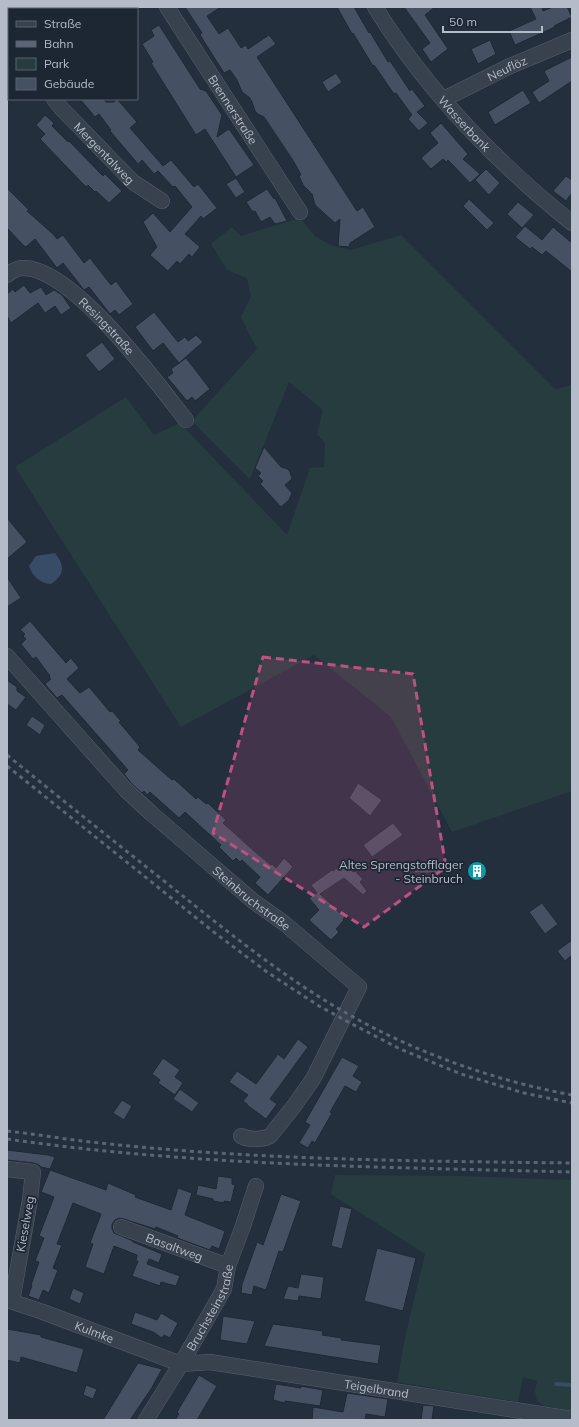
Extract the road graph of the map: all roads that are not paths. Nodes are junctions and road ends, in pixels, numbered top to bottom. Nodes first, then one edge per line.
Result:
1 (167, 7) edge
2 (375, 7) edge
3 (572, 40) edge
4 (444, 99) junction
5 (55, 100) edge
6 (162, 200) dead end
7 (300, 212) dead end
8 (572, 223) edge
9 (7, 275) edge
10 (186, 420) dead end
11 (7, 656) edge
12 (241, 1136) dead end
13 (7, 1169) edge
14 (256, 1186) dead end
15 (121, 1227) dead end
16 (228, 1266) junction
17 (9, 1301) edge
18 (181, 1364) junction
19 (572, 1419) edge
20 (146, 1420) edge

1 - 7 street, Brennerstraße
2 - 4 street, Wasserbank
3 - 4 street, Neuflöz
4 - 8 street, Wasserbank
5 - 6 street, Mergentalweg
9 - 10 street, Resingstraße
11 - 12 street, Steinbruchstraße
13 - 17 street, Kieselweg
14 - 16 street, Bruchsteinstraße
15 - 16 street, Basaltweg
16 - 18 street, Bruchsteinstraße
17 - 18 street, Kulmke
18 - 19 street, Teigelbrand
18 - 20 street, Bruchsteinstraße

